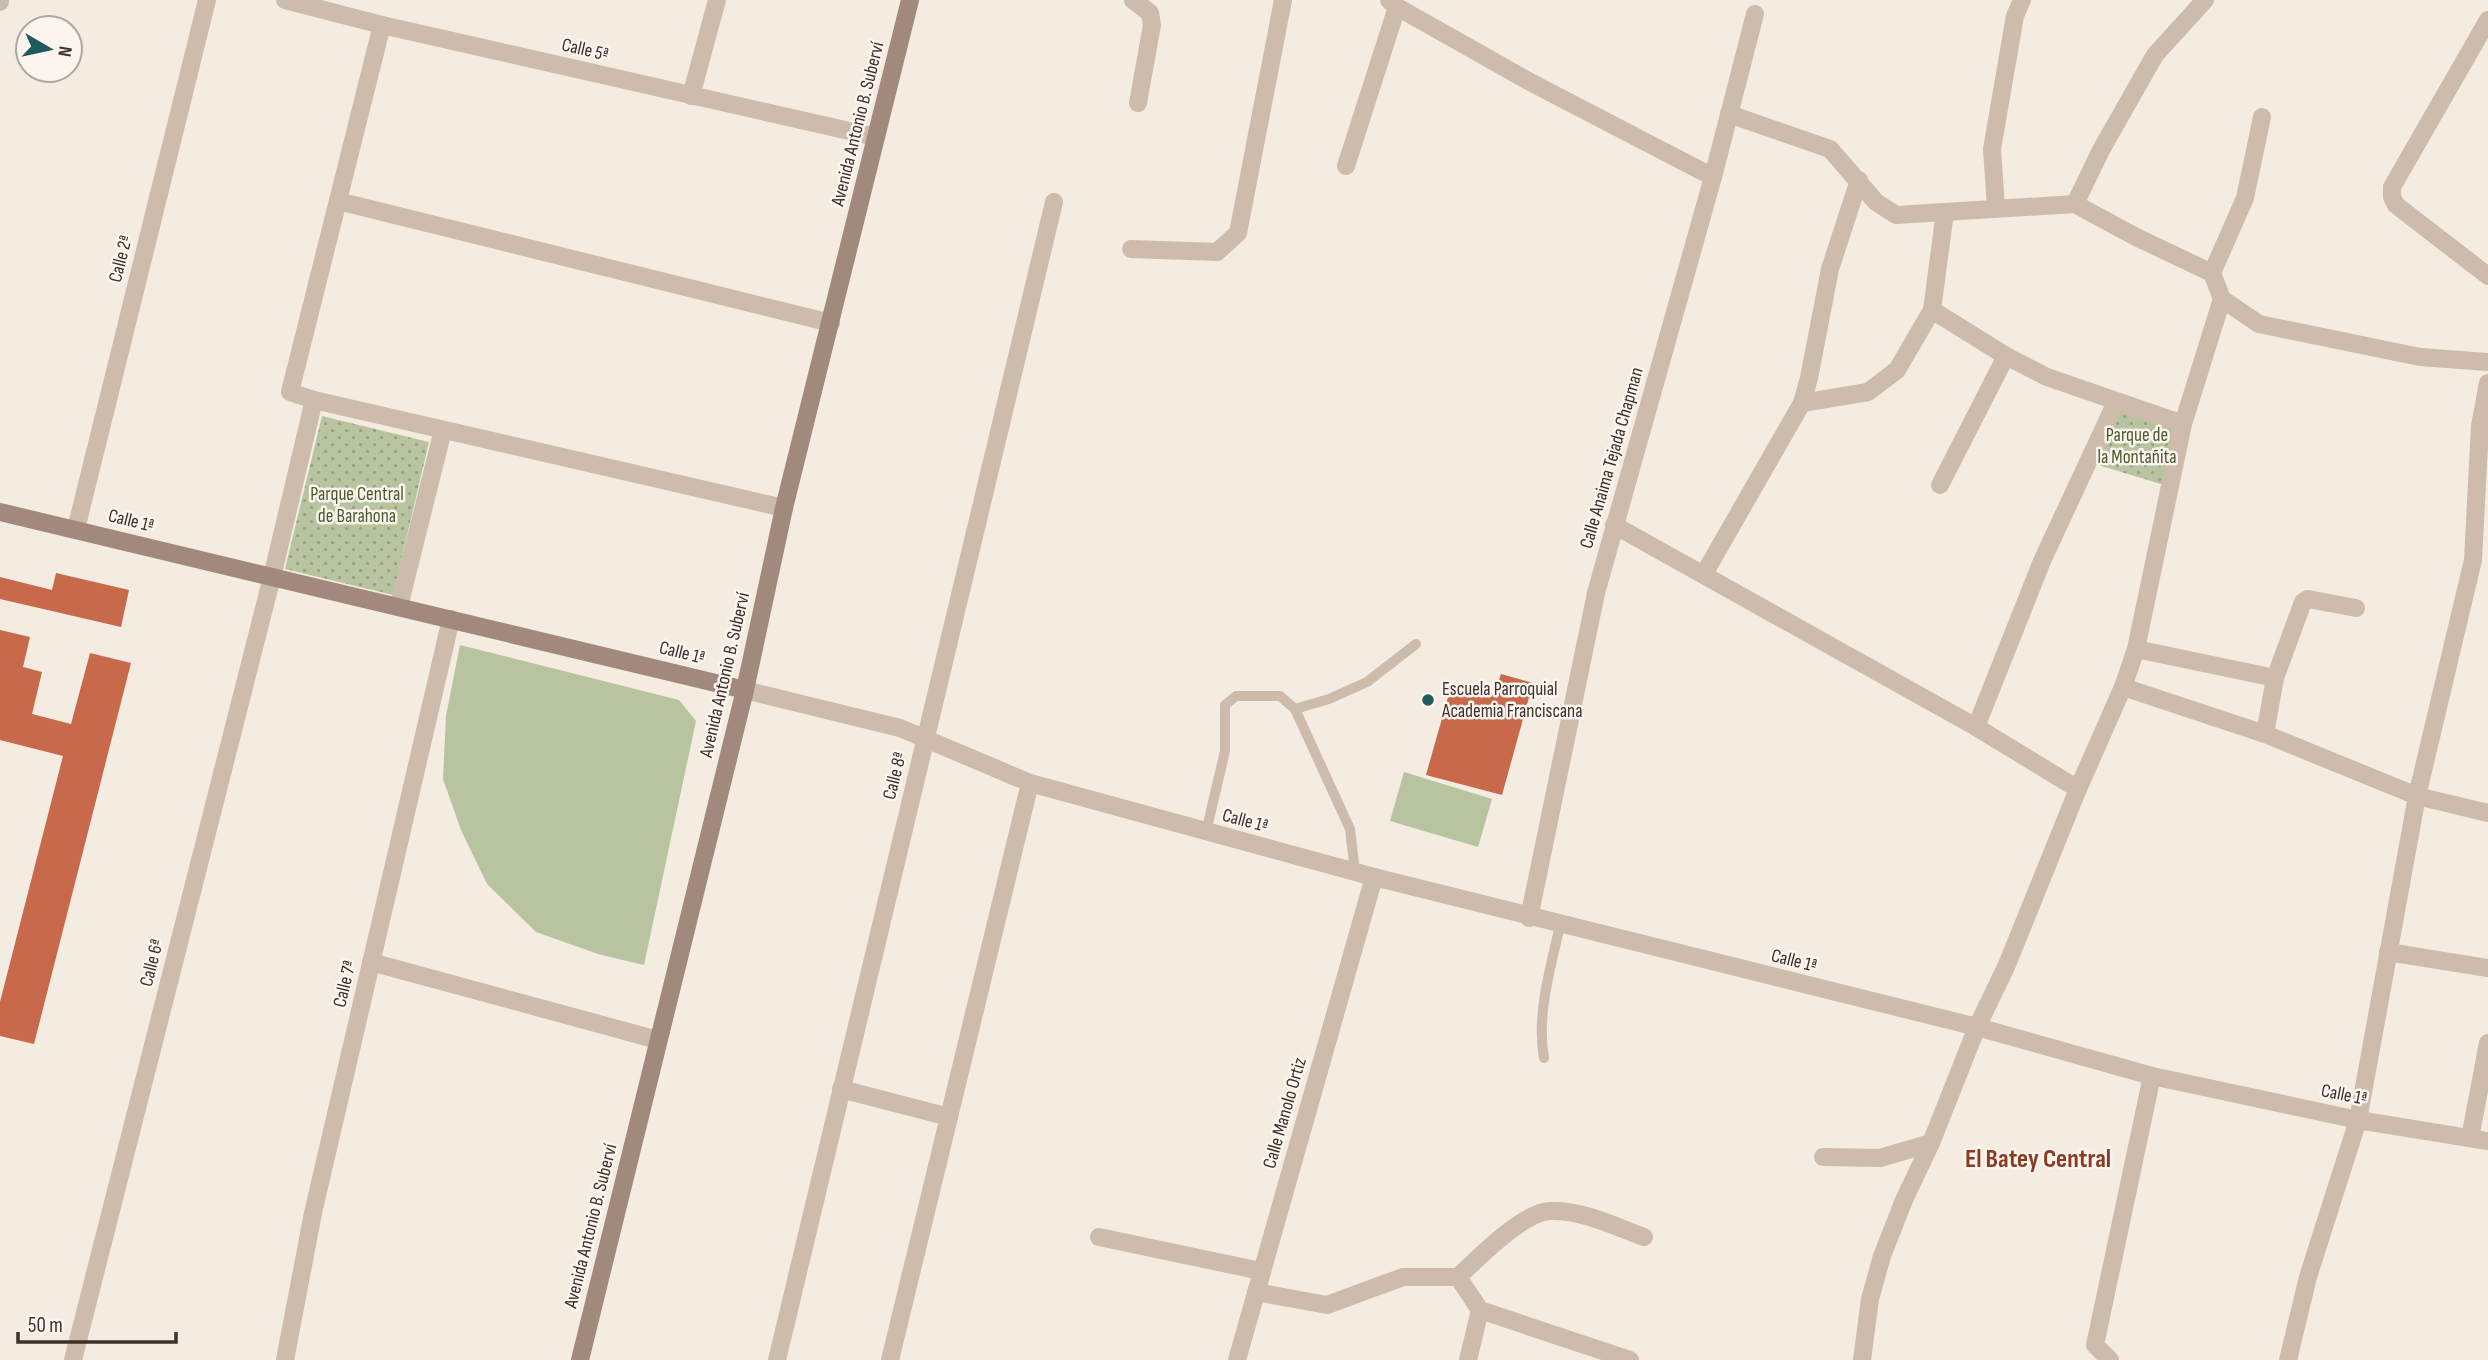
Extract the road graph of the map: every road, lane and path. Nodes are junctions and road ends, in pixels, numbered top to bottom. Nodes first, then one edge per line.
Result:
1 (207, 0) edge
2 (285, 0) edge
3 (717, 0) edge
4 (910, 0) edge
5 (1133, 0) edge
6 (1283, 0) edge
7 (2022, 0) edge
8 (2205, 0) edge
9 (1393, 3) edge
10 (1755, 14) dead end
11 (2488, 20) edge
12 (382, 25) junction
13 (691, 96) junction
14 (1138, 103) dead end
15 (1730, 114) junction
16 (2262, 117) dead end
17 (876, 137) junction
18 (1346, 166) dead end
19 (1713, 177) junction
20 (1859, 180) junction
21 (338, 201) junction
22 (1054, 202) dead end
23 (2075, 204) junction
24 (1996, 208) junction
25 (1945, 212) junction
26 (1131, 249) dead end
27 (2212, 273) junction
28 (2488, 276) edge
29 (2222, 299) junction
30 (1932, 310) junction
31 (831, 323) junction
32 (2006, 356) junction
33 (2488, 362) edge
34 (2488, 383) edge
35 (314, 400) junction
36 (2116, 402) junction
37 (1802, 403) junction
38 (2183, 424) junction
39 (443, 430) junction
40 (1940, 485) dead end
41 (784, 508) junction
42 (0, 512) edge
43 (1614, 525) junction
44 (76, 529) junction
45 (1704, 574) junction
46 (272, 577) junction
47 (399, 607) junction
48 (2356, 608) dead end
49 (451, 619) junction
50 (1416, 644) dead end
51 (2136, 649) junction
52 (2275, 678) junction
53 (2123, 687) junction
54 (745, 690) junction
55 (1295, 709) junction
56 (1976, 727) junction
57 (2265, 734) junction
58 (926, 739) junction
59 (1030, 783) junction
60 (2078, 789) junction
61 (2417, 796) junction
62 (2488, 813) edge
63 (1206, 832) junction
64 (1355, 872) junction
65 (1374, 877) junction
66 (1530, 918) junction
67 (1560, 925) junction
68 (2388, 952) junction
69 (371, 962) junction
70 (2488, 968) edge
71 (1977, 1027) junction
72 (658, 1040) junction
73 (2488, 1043) edge
74 (1544, 1058) dead end
75 (2152, 1076) junction
76 (841, 1089) junction
77 (949, 1117) junction
78 (2358, 1120) junction
79 (2470, 1138) junction
80 (2488, 1141) edge
81 (1931, 1143) junction
82 (1823, 1157) dead end
83 (1099, 1237) dead end
84 (1644, 1237) dead end
85 (1261, 1271) junction
86 (1458, 1277) junction
87 (1256, 1292) junction
88 (1480, 1310) junction
89 (73, 1360) edge
90 (285, 1360) edge
91 (580, 1360) edge
92 (777, 1360) edge
93 (891, 1360) edge
94 (1237, 1360) edge
95 (1468, 1360) edge
96 (1630, 1360) edge
97 (1862, 1360) edge
98 (2110, 1360) edge
99 (2288, 1360) edge

1 - 44 street, Calle 2ª
2 - 12 street, Calle 5ª
3 - 13 street
4 - 17 main road, Avenida Antonio B. Suberví
5 - 14 street
6 - 26 street
7 - 24 street
8 - 23 street
9 - 18 street
9 - 19 street
10 - 15 street, Calle Anaima Tejada Chapman
11 - 28 street
12 - 13 street, Calle 5ª
12 - 21 street
13 - 17 street, Calle 5ª
15 - 19 street, Calle Anaima Tejada Chapman
15 - 20 street
16 - 27 street
17 - 31 main road, Avenida Antonio B. Suberví
19 - 43 street, Calle Anaima Tejada Chapman
20 - 25 street
20 - 37 street
21 - 31 street
21 - 35 street
22 - 58 street, Calle 8ª
23 - 24 street
23 - 27 street
24 - 25 street
25 - 30 street
27 - 29 street
29 - 33 street
29 - 38 street
30 - 32 street
30 - 37 street
31 - 41 main road, Avenida Antonio B. Suberví
32 - 36 street
32 - 40 street
34 - 61 street
35 - 39 street
35 - 46 street, Calle 6ª
36 - 38 street
36 - 56 street
37 - 45 street
38 - 51 street
39 - 41 street
39 - 47 street
41 - 54 main road, Avenida Antonio B. Suberví
42 - 44 main road, Calle 1ª
43 - 45 street
43 - 66 street, Calle Anaima Tejada Chapman
44 - 46 main road, Calle 1ª
45 - 56 street
46 - 47 main road, Calle 1ª
46 - 89 street, Calle 6ª
47 - 49 main road, Calle 1ª
48 - 52 street
49 - 54 main road, Calle 1ª
49 - 69 street, Calle 7ª
50 - 55 lane
51 - 52 street
51 - 53 street
52 - 57 street
53 - 57 street
53 - 60 street
54 - 58 street, Calle 1ª
54 - 72 main road, Avenida Antonio B. Suberví
55 - 63 lane
55 - 64 lane
56 - 60 street
57 - 61 street
58 - 59 street, Calle 1ª
58 - 76 street, Calle 8ª
59 - 63 street, Calle 1ª
59 - 77 street
60 - 71 street
61 - 62 street
61 - 68 street
63 - 64 street, Calle 1ª
64 - 65 street, Calle 1ª
65 - 66 street, Calle 1ª
65 - 85 street, Calle Manolo Ortiz
66 - 67 street, Calle 1ª
67 - 71 street, Calle 1ª
67 - 74 lane
68 - 70 street
68 - 78 street
69 - 72 street
69 - 90 street, Calle 7ª
71 - 75 street, Calle 1ª
71 - 81 street
72 - 91 main road, Avenida Antonio B. Suberví
73 - 79 street
75 - 78 street, Calle 1ª
75 - 98 street
76 - 77 street
76 - 92 street, Calle 8ª
77 - 93 street
78 - 79 street, Calle 1ª
78 - 99 street
79 - 80 street, Calle 1ª
81 - 82 street
81 - 97 street
83 - 85 street
84 - 86 street
85 - 87 street, Calle Manolo Ortiz
86 - 87 street
86 - 88 street
87 - 94 street, Calle Manolo Ortiz
88 - 95 street
88 - 96 street

